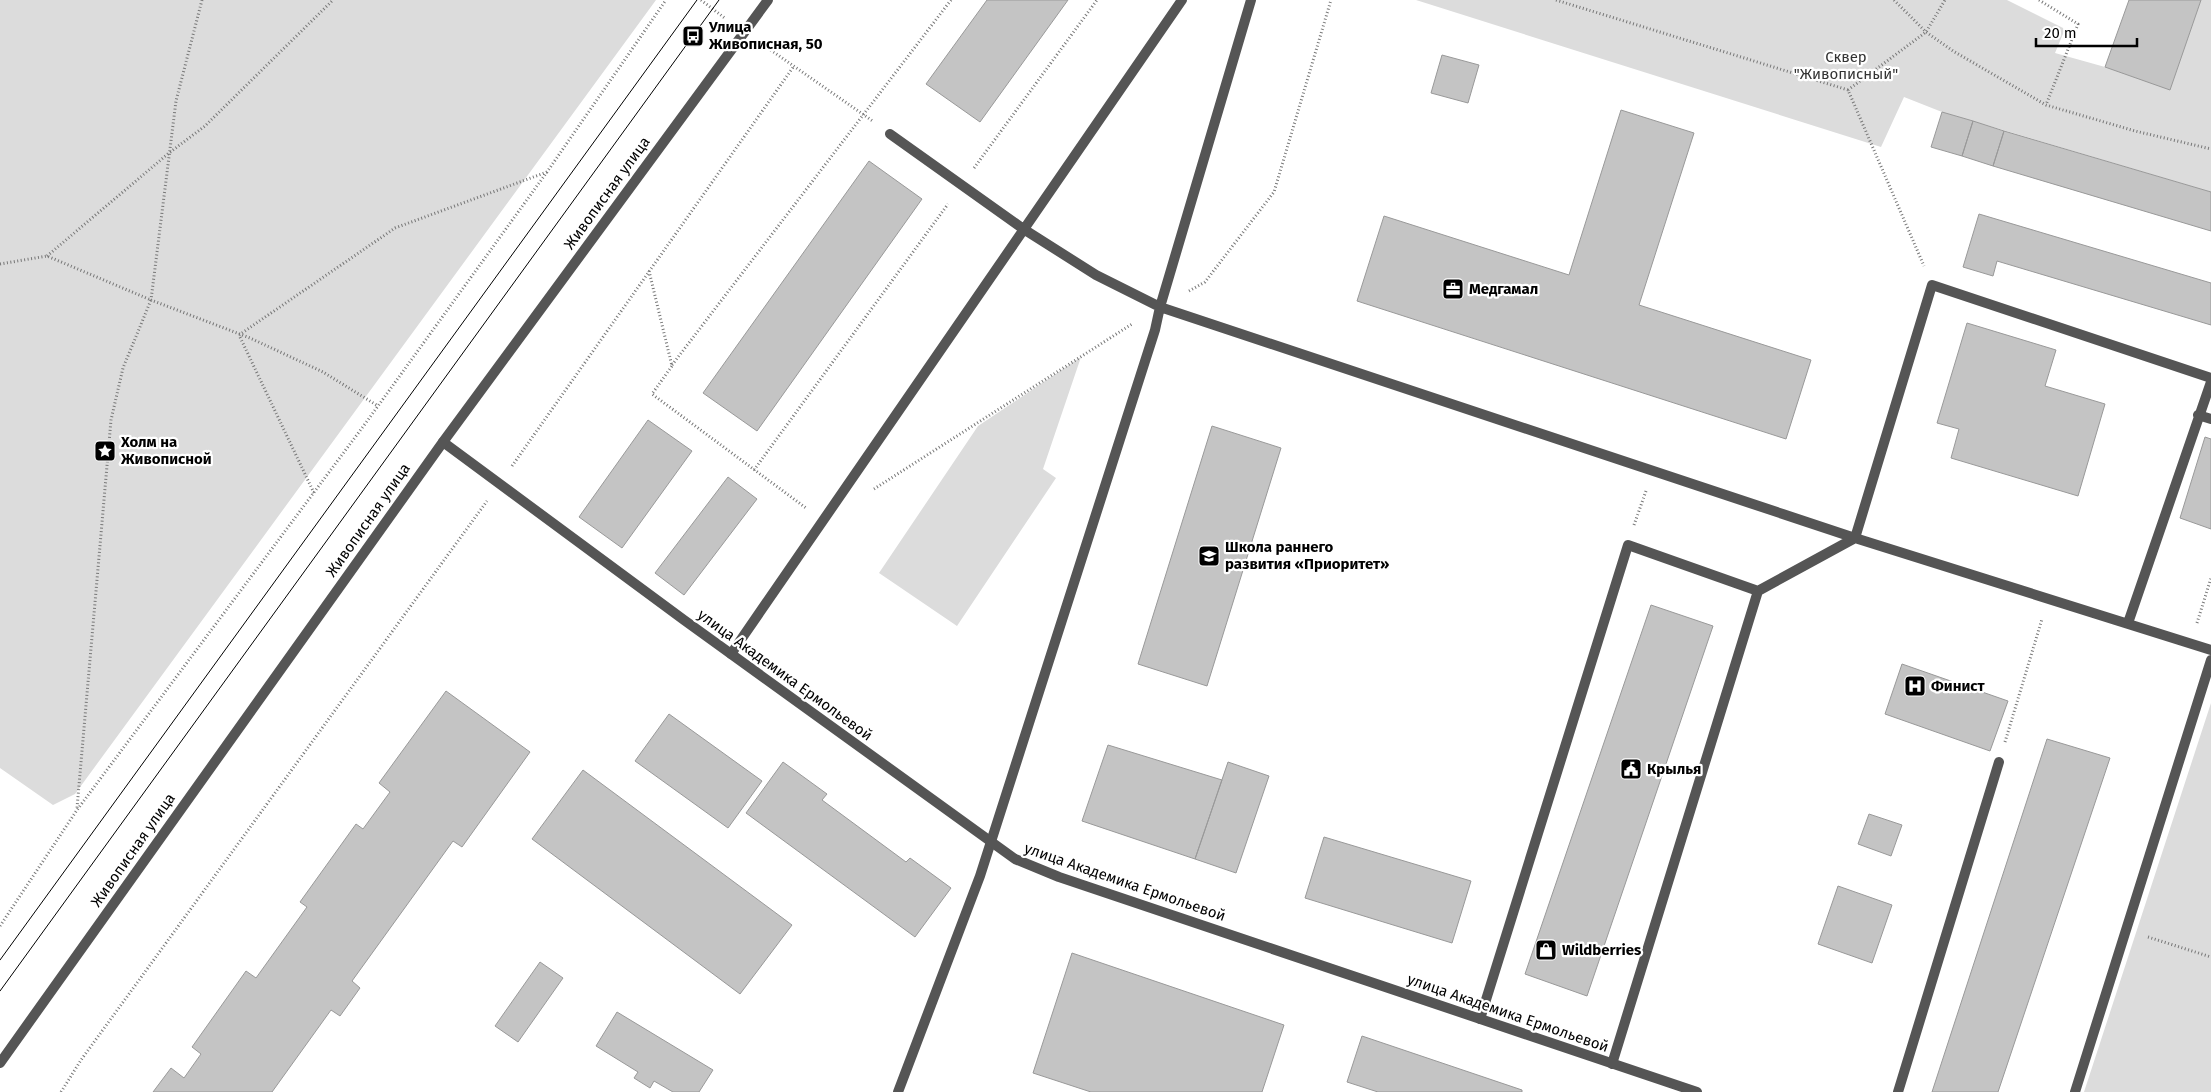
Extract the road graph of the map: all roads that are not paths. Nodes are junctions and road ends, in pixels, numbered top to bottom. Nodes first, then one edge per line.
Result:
1 (768, 0) edge
2 (1182, 0) edge
3 (1251, 0) edge
4 (890, 134) road end
5 (1025, 230) junction
6 (1160, 306) junction
7 (2211, 380) edge
8 (2198, 415) junction
9 (2211, 419) edge
10 (443, 442) junction
11 (1854, 538) junction
12 (1758, 591) junction
13 (2128, 623) junction
14 (2211, 650) edge
15 (731, 654) junction
16 (2211, 660) edge
17 (1999, 762) road end
18 (989, 843) junction
19 (1480, 1019) junction
20 (0, 1063) edge
21 (1612, 1064) junction
22 (898, 1092) edge
23 (1697, 1092) edge
24 (1898, 1092) edge
25 (2075, 1092) edge

1 - 10 street, Живописная улица
2 - 5 street
3 - 6 street
4 - 5 street
5 - 6 street
5 - 15 street
6 - 11 street
6 - 18 street
7 - 8 street
7 - 11 street
8 - 9 street
8 - 13 street
10 - 15 street, улица Академика Ермольевой
10 - 20 street, Живописная улица
11 - 12 street
11 - 13 street
12 - 19 street
12 - 21 street
13 - 14 street
15 - 18 street, улица Академика Ермольевой
16 - 25 street
17 - 24 street
18 - 19 street, улица Академика Ермольевой
18 - 22 street
19 - 21 street, улица Академика Ермольевой
21 - 23 street, улица Академика Ермольевой

